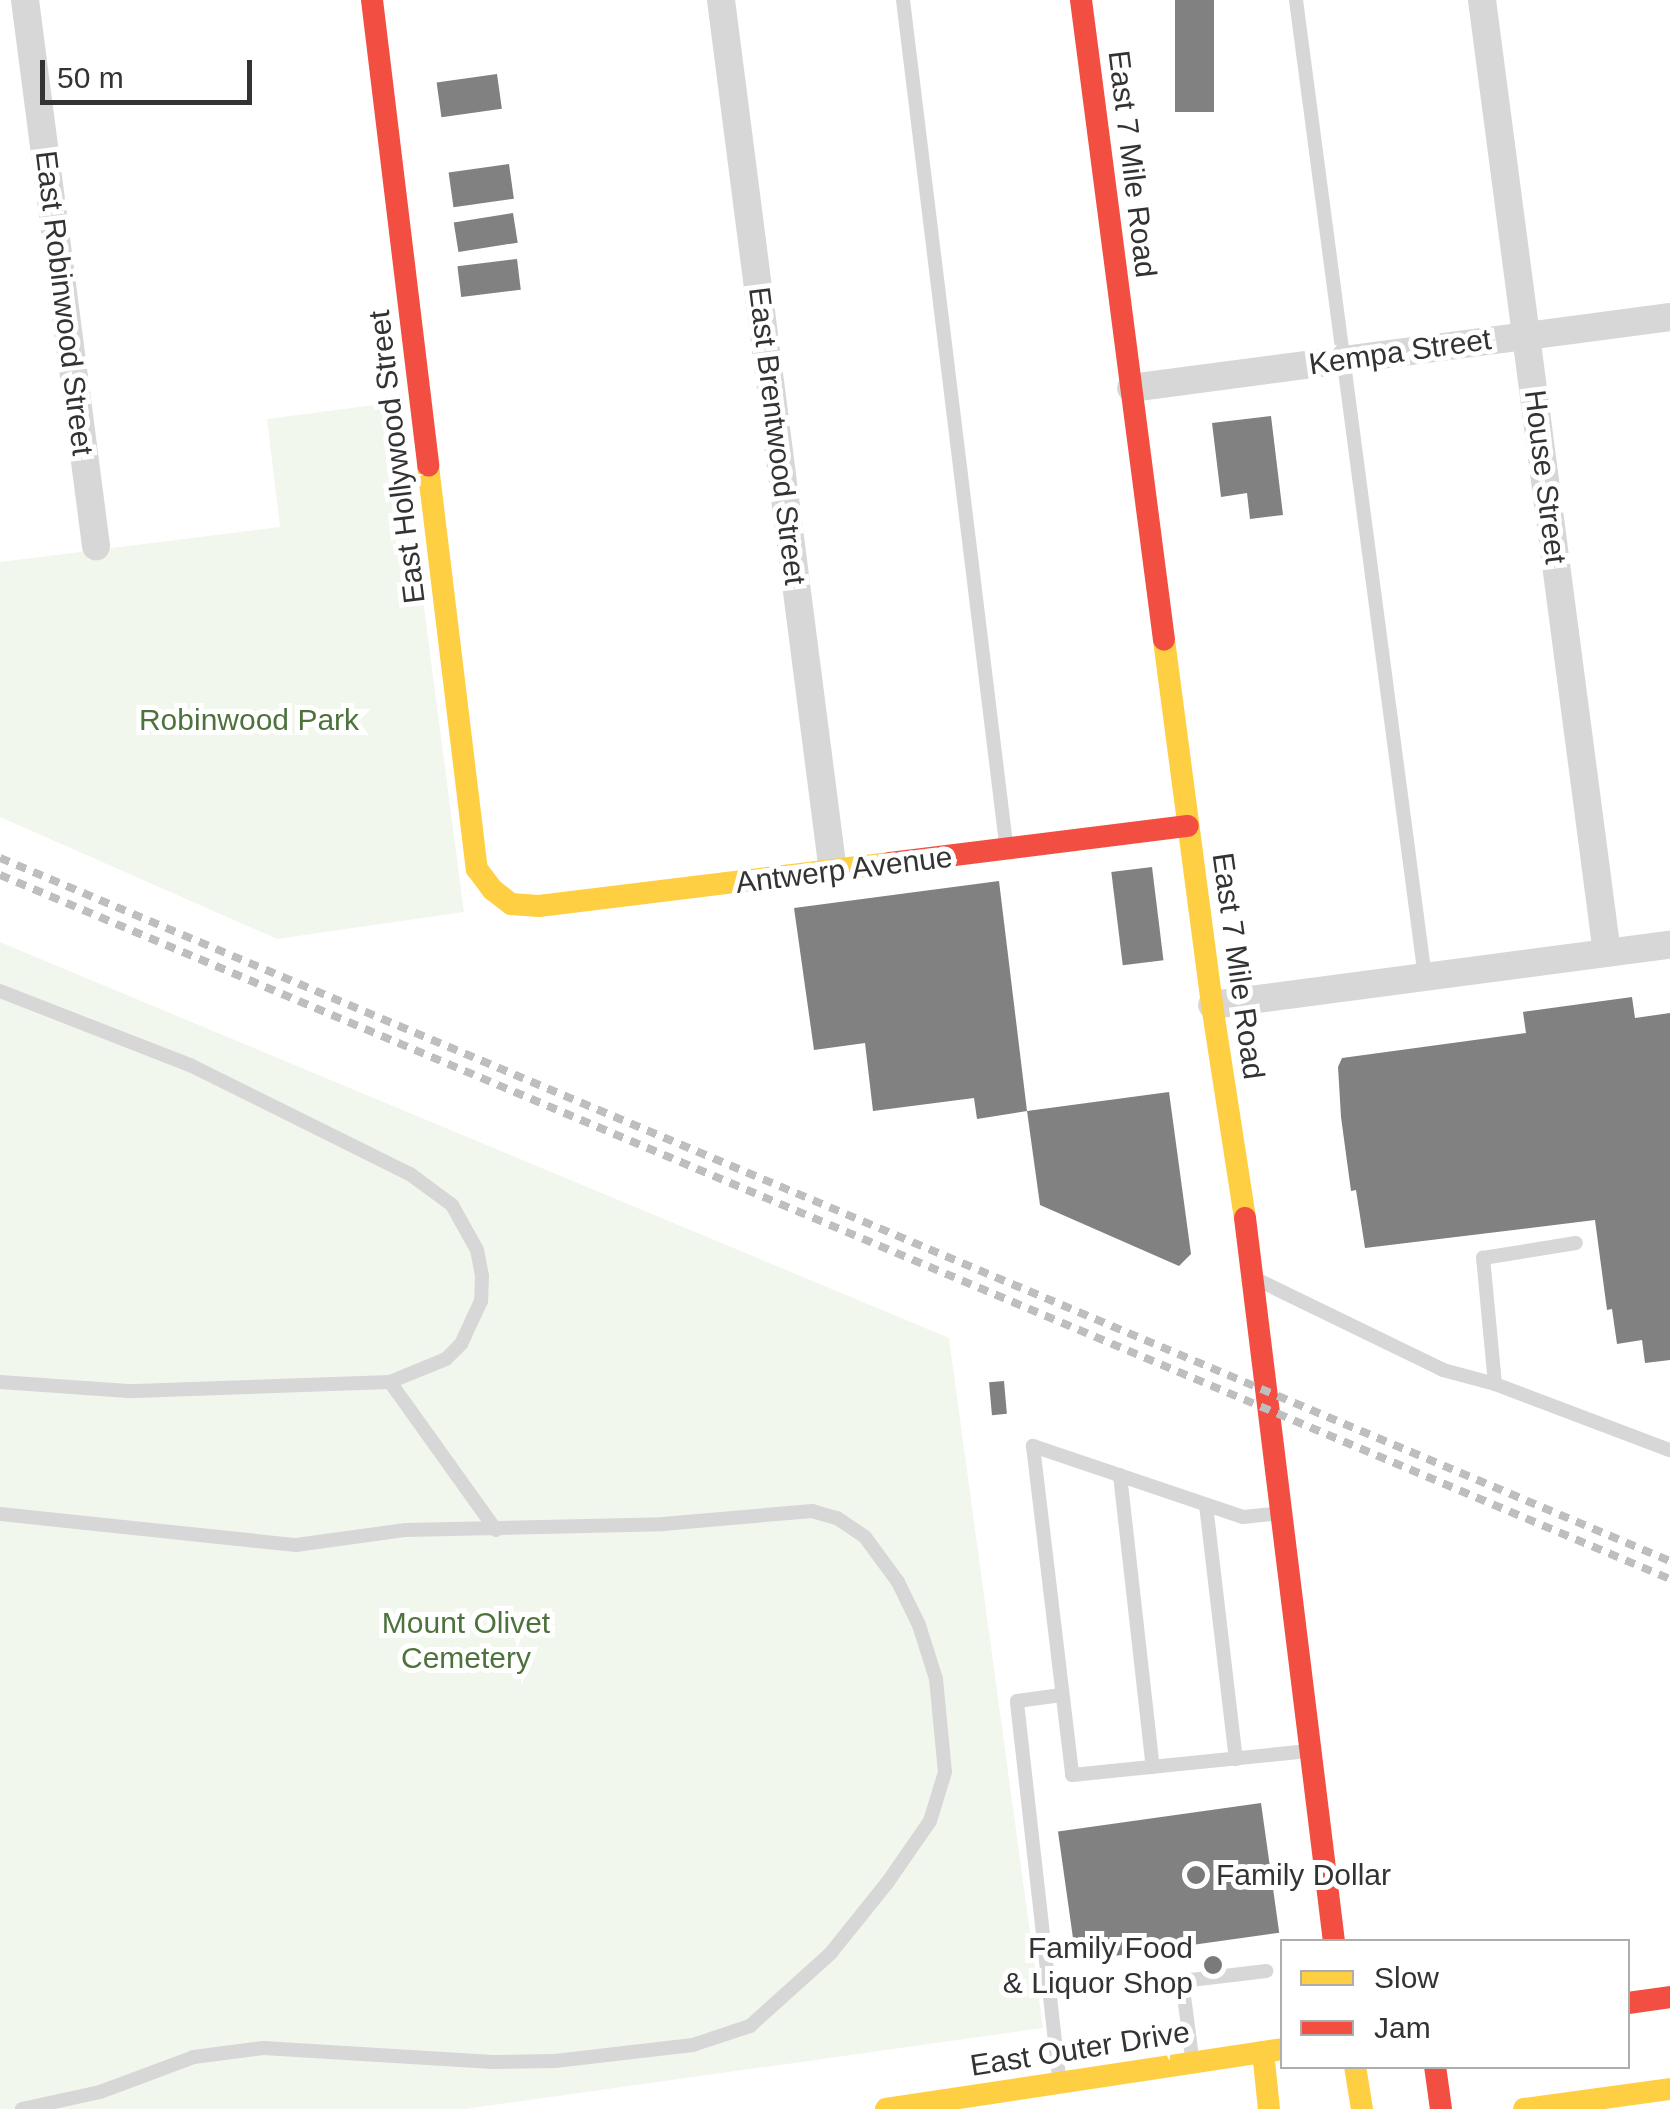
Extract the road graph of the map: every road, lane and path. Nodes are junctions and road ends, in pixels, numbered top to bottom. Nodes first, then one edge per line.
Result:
1 (25, 0) edge
2 (372, 0) edge
3 (721, 0) edge
4 (904, 0) edge
5 (1081, 0) edge
6 (1296, 0) edge
7 (1482, 0) edge
8 (1670, 316) edge
9 (1526, 336) junction
10 (1342, 360) junction
11 (1131, 388) junction
12 (96, 546) dead end
13 (1188, 826) junction
14 (1007, 850) junction
15 (833, 872) junction
16 (503, 896) joint
17 (1670, 945) edge
18 (1607, 953) junction
19 (1425, 977) junction
20 (0, 992) edge
21 (1212, 1005) junction
22 (1576, 1243) dead end
23 (1255, 1279) junction
24 (0, 1382) edge
25 (390, 1382) junction
26 (1495, 1384) junction
27 (1670, 1450) edge
28 (1120, 1475) junction
29 (1206, 1504) junction
30 (1282, 1513) junction
31 (0, 1514) edge
32 (496, 1530) junction
33 (1062, 1695) junction
34 (1310, 1751) junction
35 (1236, 1759) junction
36 (1153, 1767) junction
37 (1334, 1939) edge
38 (1266, 1971) dead end
39 (1670, 1997) edge
40 (1630, 2003) edge
41 (1272, 2050) edge
42 (1187, 2064) junction
43 (1355, 2069) edge
44 (1436, 2069) edge
45 (1570, 2078) dead end
46 (1060, 2083) junction
47 (1670, 2089) edge
48 (1079, 2104) dead end
49 (1538, 2108) edge
50 (22, 2109) edge
51 (886, 2109) edge
52 (1269, 2109) edge
53 (1362, 2109) edge
54 (1441, 2109) edge

1 - 12 street, East Robinwood Street
2 - 16 street, East Hollywood Street
3 - 15 street, East Brentwood Street
4 - 14 lane
5 - 11 street, East 7 Mile Road
6 - 10 lane
7 - 9 street, House Street
8 - 9 street, Kempa Street
9 - 10 street, Kempa Street
9 - 18 street, House Street
10 - 11 street, Kempa Street
10 - 19 lane
11 - 13 street, East 7 Mile Road
13 - 14 street, Antwerp Avenue
13 - 21 street, East 7 Mile Road
14 - 15 street, Antwerp Avenue
15 - 16 street, Antwerp Avenue
17 - 18 street
18 - 19 street
19 - 21 street
20 - 25 lane
21 - 23 street, East 7 Mile Road
22 - 26 lane
23 - 26 lane
23 - 30 street, East 7 Mile Road
24 - 25 lane
25 - 32 lane
26 - 27 lane
28 - 29 lane
28 - 33 lane
28 - 36 lane
29 - 30 lane
29 - 35 lane
30 - 34 street, East 7 Mile Road
31 - 32 lane
32 - 50 lane
33 - 36 lane
33 - 46 lane
34 - 35 lane
34 - 37 street, East 7 Mile Road
35 - 36 lane
38 - 42 lane
39 - 40 street
41 - 42 street, East Outer Drive
41 - 52 street
42 - 46 street, East Outer Drive
42 - 48 street
43 - 53 street
44 - 54 street
45 - 49 street
46 - 51 street, East Outer Drive
47 - 49 street

